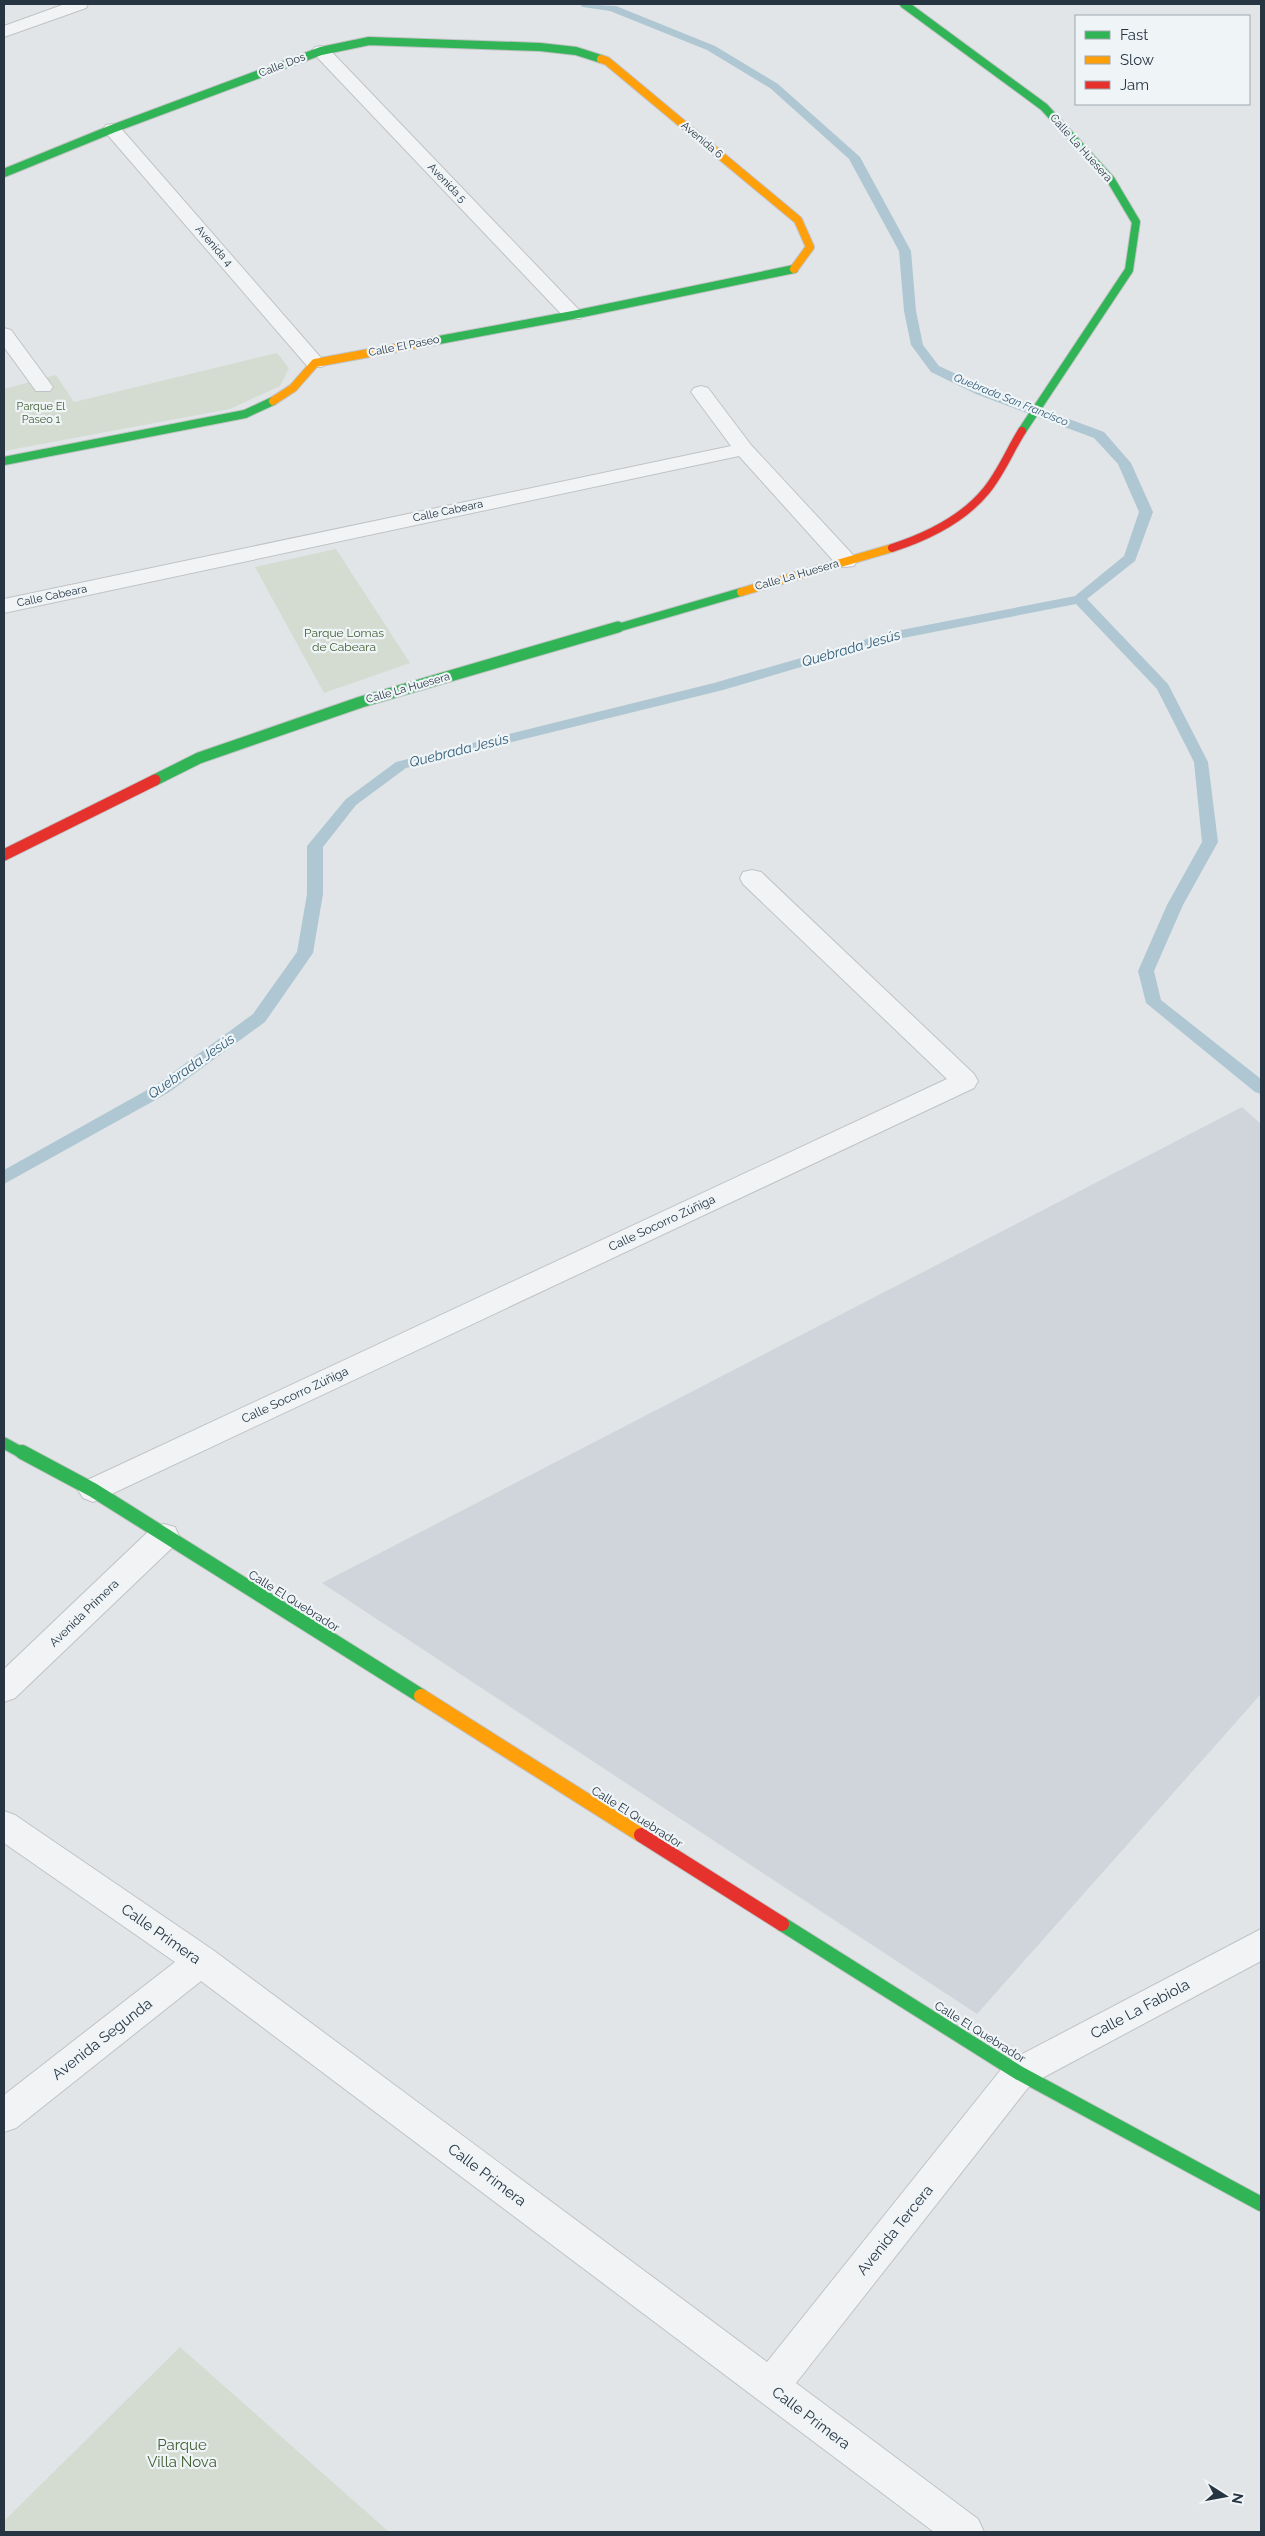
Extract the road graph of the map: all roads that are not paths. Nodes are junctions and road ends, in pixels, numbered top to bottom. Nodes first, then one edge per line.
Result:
1 (80, 4) edge
2 (904, 4) edge
3 (4, 32) edge
4 (321, 51) junction
5 (576, 51) joint
6 (112, 129) junction
7 (4, 173) edge
8 (810, 247) joint
9 (572, 315) junction
10 (4, 334) edge
11 (315, 363) junction
12 (43, 387) dead end
13 (701, 392) dead end
14 (744, 449) junction
15 (4, 461) edge
16 (846, 561) junction
17 (4, 606) edge
18 (4, 855) edge
19 (752, 878) dead end
20 (4, 1443) edge
21 (93, 1490) junction
22 (164, 1536) junction
23 (4, 1689) edge
24 (4, 1825) edge
25 (1261, 1944) edge
26 (201, 1961) junction
27 (1020, 2073) junction
28 (4, 2116) edge
29 (1261, 2204) edge
30 (770, 2387) junction
31 (964, 2532) edge

1 - 3 street
2 - 16 street, Calle La Huesera
4 - 5 street, Calle Dos
4 - 6 street, Calle Dos
4 - 9 street, Avenida 5
5 - 8 street, Avenida 6
6 - 7 street, Calle Dos
6 - 11 street, Avenida 4
8 - 9 street, Calle El Paseo
9 - 11 street, Calle El Paseo
10 - 12 street
11 - 15 street
13 - 14 street
14 - 16 street
14 - 17 street, Calle Cabeara
16 - 18 street, Calle La Huesera
19 - 21 street, Calle Socorro Zúñiga
20 - 21 street, Calle El Quebrador
21 - 22 street, Calle El Quebrador
22 - 23 street, Avenida Primera
22 - 27 street, Calle El Quebrador
24 - 26 street, Calle Primera
25 - 27 street, Calle La Fabiola
26 - 28 street, Avenida Segunda
26 - 30 street, Calle Primera
27 - 29 street, Calle El Quebrador
27 - 30 street, Avenida Tercera
30 - 31 street, Calle Primera

